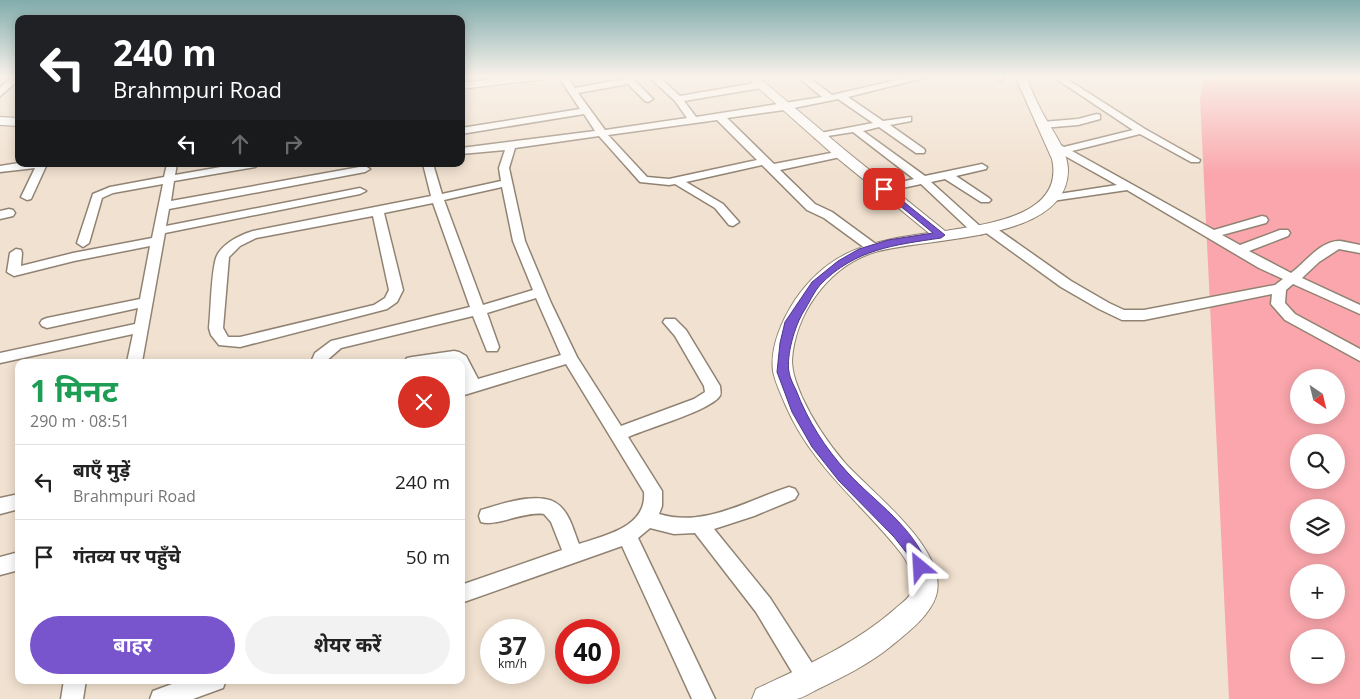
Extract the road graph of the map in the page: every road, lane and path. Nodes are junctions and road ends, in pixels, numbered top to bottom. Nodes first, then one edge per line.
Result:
1 (685, 109) edge
2 (772, 109) edge
3 (786, 109) edge
4 (855, 109) edge
5 (1035, 109) edge
6 (1106, 109) edge
7 (586, 111) joint
8 (719, 116) junction
9 (1097, 117) dead end
10 (908, 119) dead end
11 (693, 120) junction
12 (0, 121) edge
13 (15, 122) edge
14 (882, 124) junction
15 (1042, 125) junction
16 (855, 129) junction
17 (465, 130) edge
18 (1141, 131) junction
19 (601, 132) junction
20 (819, 136) junction
21 (511, 146) junction
22 (1059, 147) junction
23 (465, 151) edge
24 (920, 151) dead end
25 (841, 154) junction
26 (1195, 160) dead end
27 (769, 165) junction
28 (16, 167) edge
29 (40, 167) edge
30 (171, 167) edge
31 (239, 167) edge
32 (429, 167) edge
33 (982, 167) dead end
34 (0, 169) edge
35 (365, 169) dead end
36 (947, 175) junction
37 (169, 179) junction
38 (676, 180) junction
39 (922, 180) junction
40 (507, 183) junction
41 (1127, 186) junction
42 (884, 189) junction
43 (360, 191) dead end
44 (27, 197) dead end
45 (437, 198) junction
46 (1052, 198) junction
47 (985, 200) dead end
48 (164, 206) junction
49 (378, 212) junction
50 (1262, 220) dead end
51 (733, 222) dead end
52 (984, 230) junction
53 (1284, 233) dead end
54 (1212, 234) junction
55 (941, 235) junction
56 (158, 236) junction
57 (83, 243) dead end
58 (873, 248) junction
59 (1360, 249) edge
60 (1239, 250) junction
61 (16, 253) dead end
62 (1292, 279) junction
63 (1279, 288) junction
64 (541, 292) junction
65 (146, 302) junction
66 (477, 310) junction
67 (1360, 310) edge
68 (670, 322) dead end
69 (47, 323) dead end
70 (141, 327) junction
71 (492, 347) dead end
72 (1360, 356) edge
73 (2, 358) dead end
74 (570, 358) junction
75 (135, 359) edge
76 (319, 359) edge
77 (433, 359) edge
78 (458, 359) edge
79 (467, 388) edge
80 (618, 435) junction
81 (790, 494) dead end
82 (15, 502) edge
83 (0, 506) edge
84 (488, 516) dead end
85 (648, 519) junction
86 (704, 531) dead end
87 (626, 536) junction
88 (574, 555) junction
89 (15, 562) edge
90 (0, 566) edge
91 (465, 593) edge
92 (809, 679) junction
93 (75, 684) edge
94 (204, 684) edge
95 (72, 699) edge
96 (161, 699) edge
97 (704, 699) edge
98 (766, 699) edge

1 - 11 street
2 - 8 street
3 - 20 street
4 - 14 street
5 - 15 street
6 - 18 street
7 - 17 street
7 - 19 street
8 - 11 street
8 - 27 street
9 - 15 street
10 - 14 street
11 - 19 street
12 - 13 street
14 - 16 street
14 - 24 street
15 - 22 street
16 - 20 street
16 - 39 street
18 - 22 street
18 - 26 street
19 - 21 street
19 - 38 street
20 - 25 street
21 - 23 street
21 - 40 street
22 - 41 street
22 - 46 street
25 - 27 street
25 - 42 street
27 - 38 street
27 - 58 street
28 - 34 street
29 - 44 street
30 - 37 street
31 - 37 street
32 - 45 street
33 - 36 street
35 - 48 street
36 - 39 street
36 - 47 street
37 - 48 street
37 - 57 street
38 - 51 street
39 - 42 street
39 - 52 street
40 - 45 street
40 - 64 street
41 - 46 street
41 - 54 street
42 - 55 street
43 - 56 street
45 - 49 street
45 - 66 street
46 - 52 street
48 - 56 street
49 - 49 street
50 - 54 street
52 - 55 street
52 - 63 street
53 - 60 street
54 - 60 street
55 - 58 street
56 - 61 street
56 - 65 street
58 - 92 street
59 - 62 street
60 - 62 street
62 - 63 street
62 - 67 street
63 - 72 street
64 - 66 street
64 - 74 street
65 - 69 street
65 - 70 street
66 - 71 street
66 - 76 street
68 - 80 street
70 - 73 street
70 - 75 street
74 - 79 street
74 - 80 street
77 - 78 street
80 - 85 street
81 - 85 street
82 - 83 street
84 - 88 street
85 - 87 street
86 - 92 street
87 - 88 street
87 - 97 street
88 - 91 street
89 - 90 street
92 - 98 street
93 - 95 street
94 - 96 street

